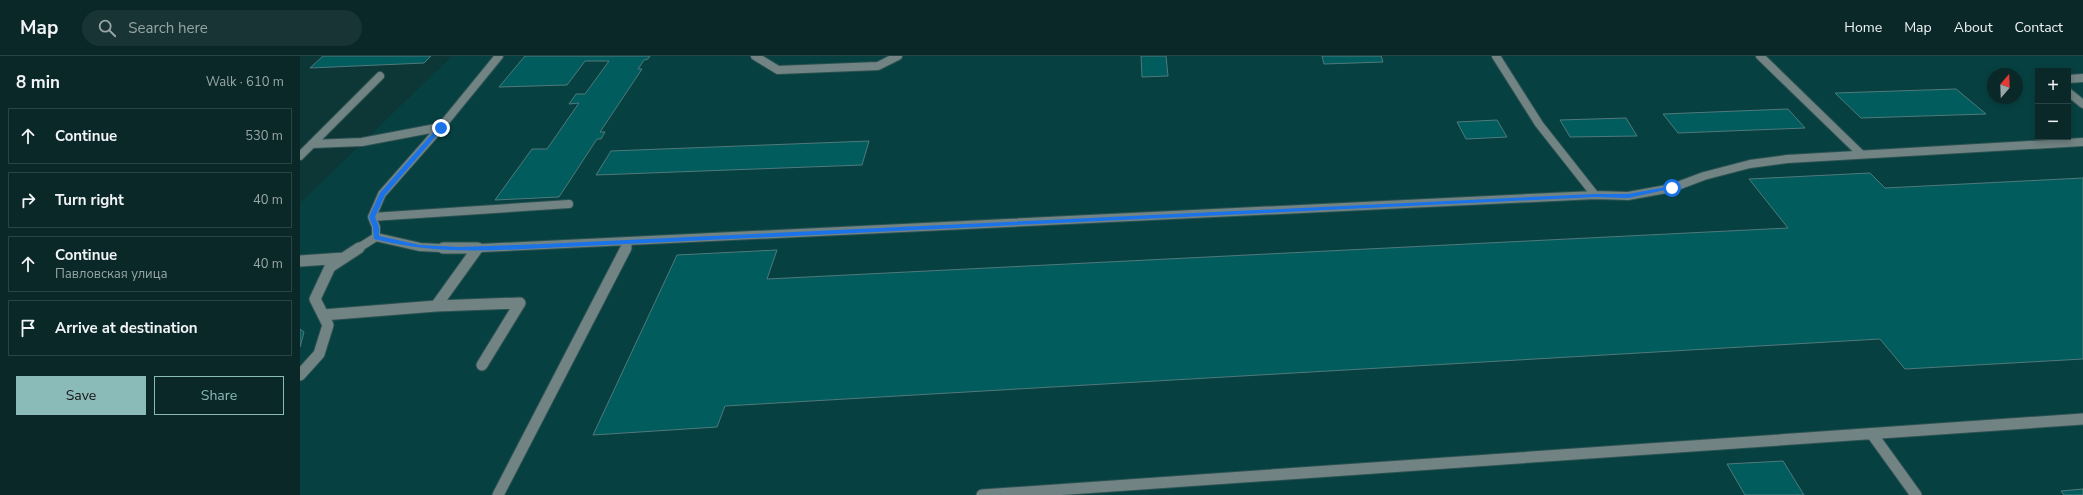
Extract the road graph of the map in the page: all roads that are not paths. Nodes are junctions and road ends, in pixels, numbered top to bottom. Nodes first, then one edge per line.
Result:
1 (499, 56) edge
2 (756, 56) edge
3 (898, 56) edge
4 (1496, 56) edge
5 (1760, 56) edge
6 (380, 76) dead end
7 (2083, 78) edge
8 (2071, 79) edge
9 (2071, 94) edge
10 (2083, 104) edge
11 (441, 128) junction
12 (2083, 142) edge
13 (312, 144) junction
14 (1861, 154) junction
15 (300, 156) edge
16 (1595, 195) junction
17 (569, 204) dead end
18 (372, 217) junction
19 (376, 237) junction
20 (629, 242) junction
21 (478, 249) junction
22 (345, 258) junction
23 (300, 261) edge
24 (436, 306) junction
25 (323, 315) junction
26 (482, 365) dead end
27 (300, 375) edge
28 (2083, 419) edge
29 (1872, 434) junction
30 (498, 495) edge
31 (982, 495) edge
32 (1916, 495) edge

1 - 11 street
2 - 3 street
4 - 16 street
5 - 14 street
6 - 13 street
7 - 8 street
9 - 10 street
11 - 13 street
11 - 18 street
12 - 14 street
13 - 15 street
14 - 16 street
16 - 20 street
17 - 18 street
18 - 19 street
19 - 21 street
19 - 22 street
20 - 21 street
20 - 30 street
21 - 24 street
22 - 23 street
22 - 25 street
24 - 25 street
24 - 26 street
25 - 27 street
28 - 29 street
29 - 31 street
29 - 32 street

